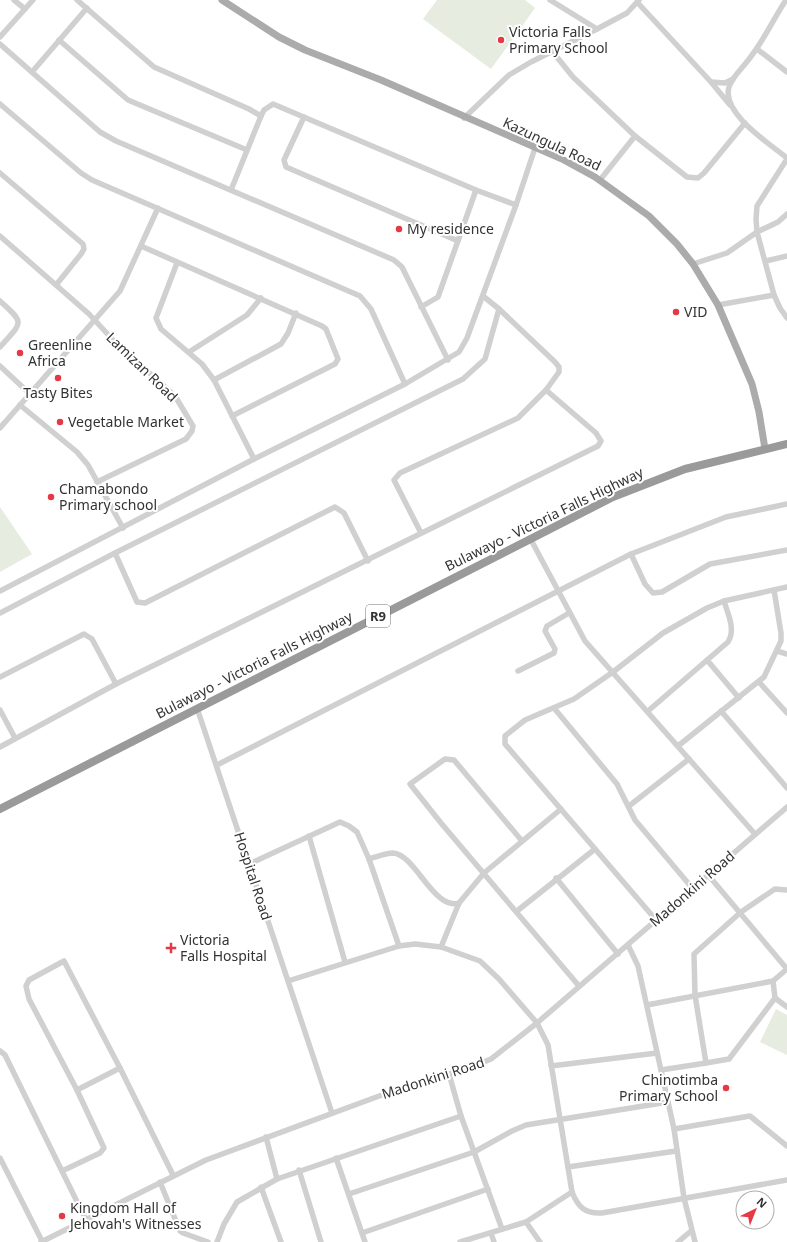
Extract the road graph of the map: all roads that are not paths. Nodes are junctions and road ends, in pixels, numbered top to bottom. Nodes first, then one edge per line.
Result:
1 (14, 0) edge
2 (33, 0) edge
3 (77, 0) edge
4 (236, 0) edge
5 (550, 0) edge
6 (786, 0) edge
7 (226, 1) edge
8 (638, 1) edge
9 (87, 8) junction
10 (25, 9) junction
11 (240, 11) junction
12 (597, 29) junction
13 (0, 37) edge
14 (59, 40) junction
15 (0, 44) edge
16 (757, 49) junction
17 (552, 51) junction
18 (32, 72) junction
19 (787, 72) edge
20 (733, 79) junction
21 (711, 82) junction
22 (0, 104) edge
23 (731, 105) junction
24 (261, 116) junction
25 (304, 117) junction
26 (464, 118) junction
27 (745, 123) junction
28 (635, 136) junction
29 (534, 148) junction
30 (247, 150) junction
31 (787, 158) edge
32 (0, 173) edge
33 (600, 180) junction
34 (231, 190) junction
35 (476, 190) junction
36 (516, 205) junction
37 (158, 208) junction
38 (787, 214) edge
39 (757, 232) junction
40 (0, 236) edge
41 (458, 241) junction
42 (141, 246) junction
43 (787, 256) edge
44 (766, 261) junction
45 (177, 263) junction
46 (693, 264) junction
47 (56, 285) junction
48 (774, 295) junction
49 (483, 296) junction
50 (261, 298) junction
51 (0, 301) edge
52 (718, 305) junction
53 (421, 307) junction
54 (499, 309) junction
55 (296, 313) junction
56 (787, 318) edge
57 (94, 319) junction
58 (0, 347) edge
59 (189, 352) junction
60 (448, 360) junction
61 (0, 366) edge
62 (214, 380) junction
63 (405, 384) junction
64 (546, 390) junction
65 (30, 394) junction
66 (20, 405) junction
67 (232, 416) junction
68 (0, 428) edge
69 (787, 444) edge
70 (765, 449) junction
71 (254, 458) junction
72 (97, 482) junction
73 (787, 504) edge
74 (123, 528) junction
75 (421, 533) junction
76 (530, 538) junction
77 (787, 550) edge
78 (115, 553) junction
79 (631, 554) junction
80 (368, 561) junction
81 (787, 587) edge
82 (774, 590) junction
83 (0, 591) edge
84 (558, 592) junction
85 (724, 601) junction
86 (569, 612) junction
87 (0, 613) edge
88 (777, 651) junction
89 (787, 654) edge
90 (707, 660) junction
91 (518, 671) dead end
92 (613, 672) junction
93 (0, 677) edge
94 (759, 682) junction
95 (116, 684) junction
96 (739, 698) junction
97 (197, 708) junction
98 (554, 708) junction
99 (0, 710) edge
100 (648, 711) junction
101 (721, 711) junction
102 (787, 713) edge
103 (15, 738) junction
104 (0, 746) edge
105 (678, 746) junction
106 (689, 759) junction
107 (217, 764) junction
108 (787, 788) edge
109 (629, 806) junction
110 (0, 809) edge
111 (561, 809) junction
112 (787, 809) edge
113 (755, 834) junction
114 (309, 836) junction
115 (522, 841) junction
116 (595, 849) junction
117 (369, 858) junction
118 (249, 864) junction
119 (484, 873) junction
120 (709, 876) junction
121 (556, 878) junction
122 (693, 889) junction
123 (787, 890) edge
124 (459, 903) junction
125 (517, 911) junction
126 (741, 912) junction
127 (656, 920) junction
128 (628, 944) junction
129 (399, 946) junction
130 (441, 947) junction
131 (618, 954) junction
132 (345, 962) junction
133 (787, 969) edge
134 (288, 981) junction
135 (773, 981) junction
136 (579, 986) junction
137 (696, 995) junction
138 (774, 998) junction
139 (647, 1005) junction
140 (787, 1008) edge
141 (537, 1023) junction
142 (0, 1051) edge
143 (657, 1053) junction
144 (706, 1064) junction
145 (551, 1066) junction
146 (120, 1068) junction
147 (661, 1070) junction
148 (449, 1074) junction
149 (77, 1090) junction
150 (668, 1102) junction
151 (332, 1113) junction
152 (461, 1116) junction
153 (559, 1120) junction
154 (674, 1129) junction
155 (266, 1137) junction
156 (787, 1146) edge
157 (676, 1151) junction
158 (474, 1152) junction
159 (0, 1158) edge
160 (336, 1158) junction
161 (568, 1167) junction
162 (299, 1170) junction
163 (62, 1172) junction
164 (173, 1175) junction
165 (277, 1179) junction
166 (787, 1180) edge
167 (160, 1182) junction
168 (261, 1187) junction
169 (488, 1189) junction
170 (572, 1192) junction
171 (348, 1194) junction
172 (684, 1198) junction
173 (86, 1220) junction
174 (526, 1222) junction
175 (502, 1229) junction
176 (691, 1231) junction
177 (362, 1233) junction
178 (491, 1233) junction
179 (42, 1242) edge
180 (208, 1242) edge
181 (217, 1242) edge
182 (281, 1242) edge
183 (322, 1242) edge
184 (365, 1242) edge
185 (460, 1242) edge
186 (494, 1242) edge
187 (540, 1242) edge
188 (678, 1242) edge
189 (695, 1242) edge

1 - 10 street
2 - 10 street
3 - 9 street
4 - 11 main road
5 - 12 street
6 - 16 street
7 - 11 main road, Kazungula Road
8 - 12 street
8 - 21 street
9 - 14 street
9 - 24 street
10 - 13 street
11 - 26 main road, Kazungula Road
12 - 17 street
14 - 18 street
14 - 30 street
15 - 18 street
16 - 19 street
16 - 20 street
17 - 26 street
17 - 28 street
18 - 34 street
20 - 21 street
20 - 23 street
21 - 23 street
22 - 37 street
23 - 27 street
24 - 25 street
24 - 30 street
25 - 35 street
25 - 41 street
26 - 29 main road, Kazungula Road
27 - 28 street
27 - 31 street
28 - 33 street
29 - 33 main road, Kazungula Road
29 - 36 street
30 - 34 street
31 - 39 street
32 - 47 street
33 - 46 main road, Kazungula Road
34 - 53 street
35 - 36 street
35 - 41 street
36 - 49 street
37 - 42 street
37 - 63 street
38 - 39 street
39 - 44 street
39 - 46 street
40 - 47 street, Lamizan Road
41 - 53 street
42 - 45 street
42 - 57 street
43 - 44 street
44 - 48 street
45 - 50 street
45 - 59 street
46 - 52 main road, Kazungula Road
47 - 57 street, Lamizan Road
48 - 52 street
48 - 56 street
49 - 54 street
49 - 60 street
50 - 55 street
50 - 59 street
51 - 58 street
52 - 70 main road, Kazungula Road
53 - 60 street
54 - 64 street
54 - 78 street
55 - 62 street
55 - 67 street
57 - 65 street
57 - 72 street, Lamizan Road
59 - 62 street
60 - 63 street
61 - 65 street
62 - 67 street
63 - 71 street
64 - 75 street
64 - 75 street
65 - 66 street
66 - 68 street
66 - 72 street
67 - 71 street
69 - 70 highway, R9
70 - 76 highway, Bulawayo - Victoria Falls Highway / R9
71 - 74 street
72 - 74 street
73 - 79 street
74 - 83 street
75 - 80 street
76 - 84 street
76 - 97 highway, Bulawayo - Victoria Falls Highway / R9
77 - 79 street
78 - 80 street
78 - 87 street
79 - 84 street
80 - 95 street
81 - 82 street
82 - 85 street
82 - 88 street
84 - 86 street
84 - 107 street
85 - 90 street
85 - 92 street
86 - 91 street
86 - 92 street
88 - 89 street
88 - 94 street
90 - 96 street
90 - 100 street
92 - 98 street
92 - 100 street
93 - 95 street
94 - 96 street
94 - 102 street
95 - 103 street
96 - 101 street
97 - 107 street, Hospital Road
97 - 110 highway, Bulawayo - Victoria Falls Highway / R9
98 - 109 street
98 - 111 street
99 - 103 street
100 - 105 street
101 - 105 street
101 - 108 street
103 - 104 street
105 - 106 street
106 - 109 street
106 - 113 street
107 - 118 street, Hospital Road
109 - 122 street
111 - 115 street
111 - 116 street
112 - 113 street, Madonkini Road
113 - 120 street, Madonkini Road
114 - 117 street
114 - 118 street
114 - 132 street
115 - 119 street
115 - 119 street
116 - 121 street
116 - 127 street
117 - 124 street
117 - 129 street
118 - 134 street, Hospital Road
119 - 124 street
119 - 125 street
120 - 122 street, Madonkini Road
120 - 126 street
121 - 125 street
121 - 131 street
122 - 127 street, Madonkini Road
123 - 126 street
124 - 130 street
125 - 136 street
126 - 133 street
126 - 137 street
127 - 128 street, Madonkini Road
128 - 131 street, Madonkini Road
128 - 139 street
129 - 130 street
129 - 132 street
130 - 141 street
131 - 136 street, Madonkini Road
132 - 134 street
133 - 135 street
134 - 151 street, Hospital Road
135 - 137 street
135 - 138 street
136 - 141 street, Madonkini Road
137 - 139 street
137 - 144 street
138 - 140 street
138 - 144 street
139 - 143 street
141 - 145 street
141 - 148 street, Madonkini Road
142 - 163 street
143 - 145 street
143 - 147 street
144 - 147 street
145 - 153 street
146 - 149 street
146 - 149 street
146 - 164 street
147 - 150 street
148 - 151 street, Madonkini Road
148 - 152 street
149 - 163 street
150 - 153 street
150 - 154 street
151 - 155 street, Madonkini Road
152 - 158 street
152 - 160 street
153 - 158 street
153 - 161 street
154 - 156 street
154 - 157 street
155 - 164 street, Madonkini Road
155 - 165 street
157 - 161 street
157 - 172 street
158 - 169 street
158 - 171 street
159 - 179 street
160 - 162 street
160 - 171 street
161 - 170 street
162 - 165 street
162 - 183 street
163 - 173 street
164 - 167 street, Madonkini Road
165 - 168 street
166 - 172 street
167 - 173 street, Madonkini Road
167 - 180 street
168 - 181 street
168 - 182 street
169 - 175 street
169 - 177 street
170 - 172 street
170 - 174 street
171 - 177 street
172 - 176 street
173 - 179 street, Madonkini Road
174 - 175 street
174 - 187 street
175 - 178 street
176 - 188 street
176 - 189 street
177 - 184 street
178 - 185 street
178 - 186 street

